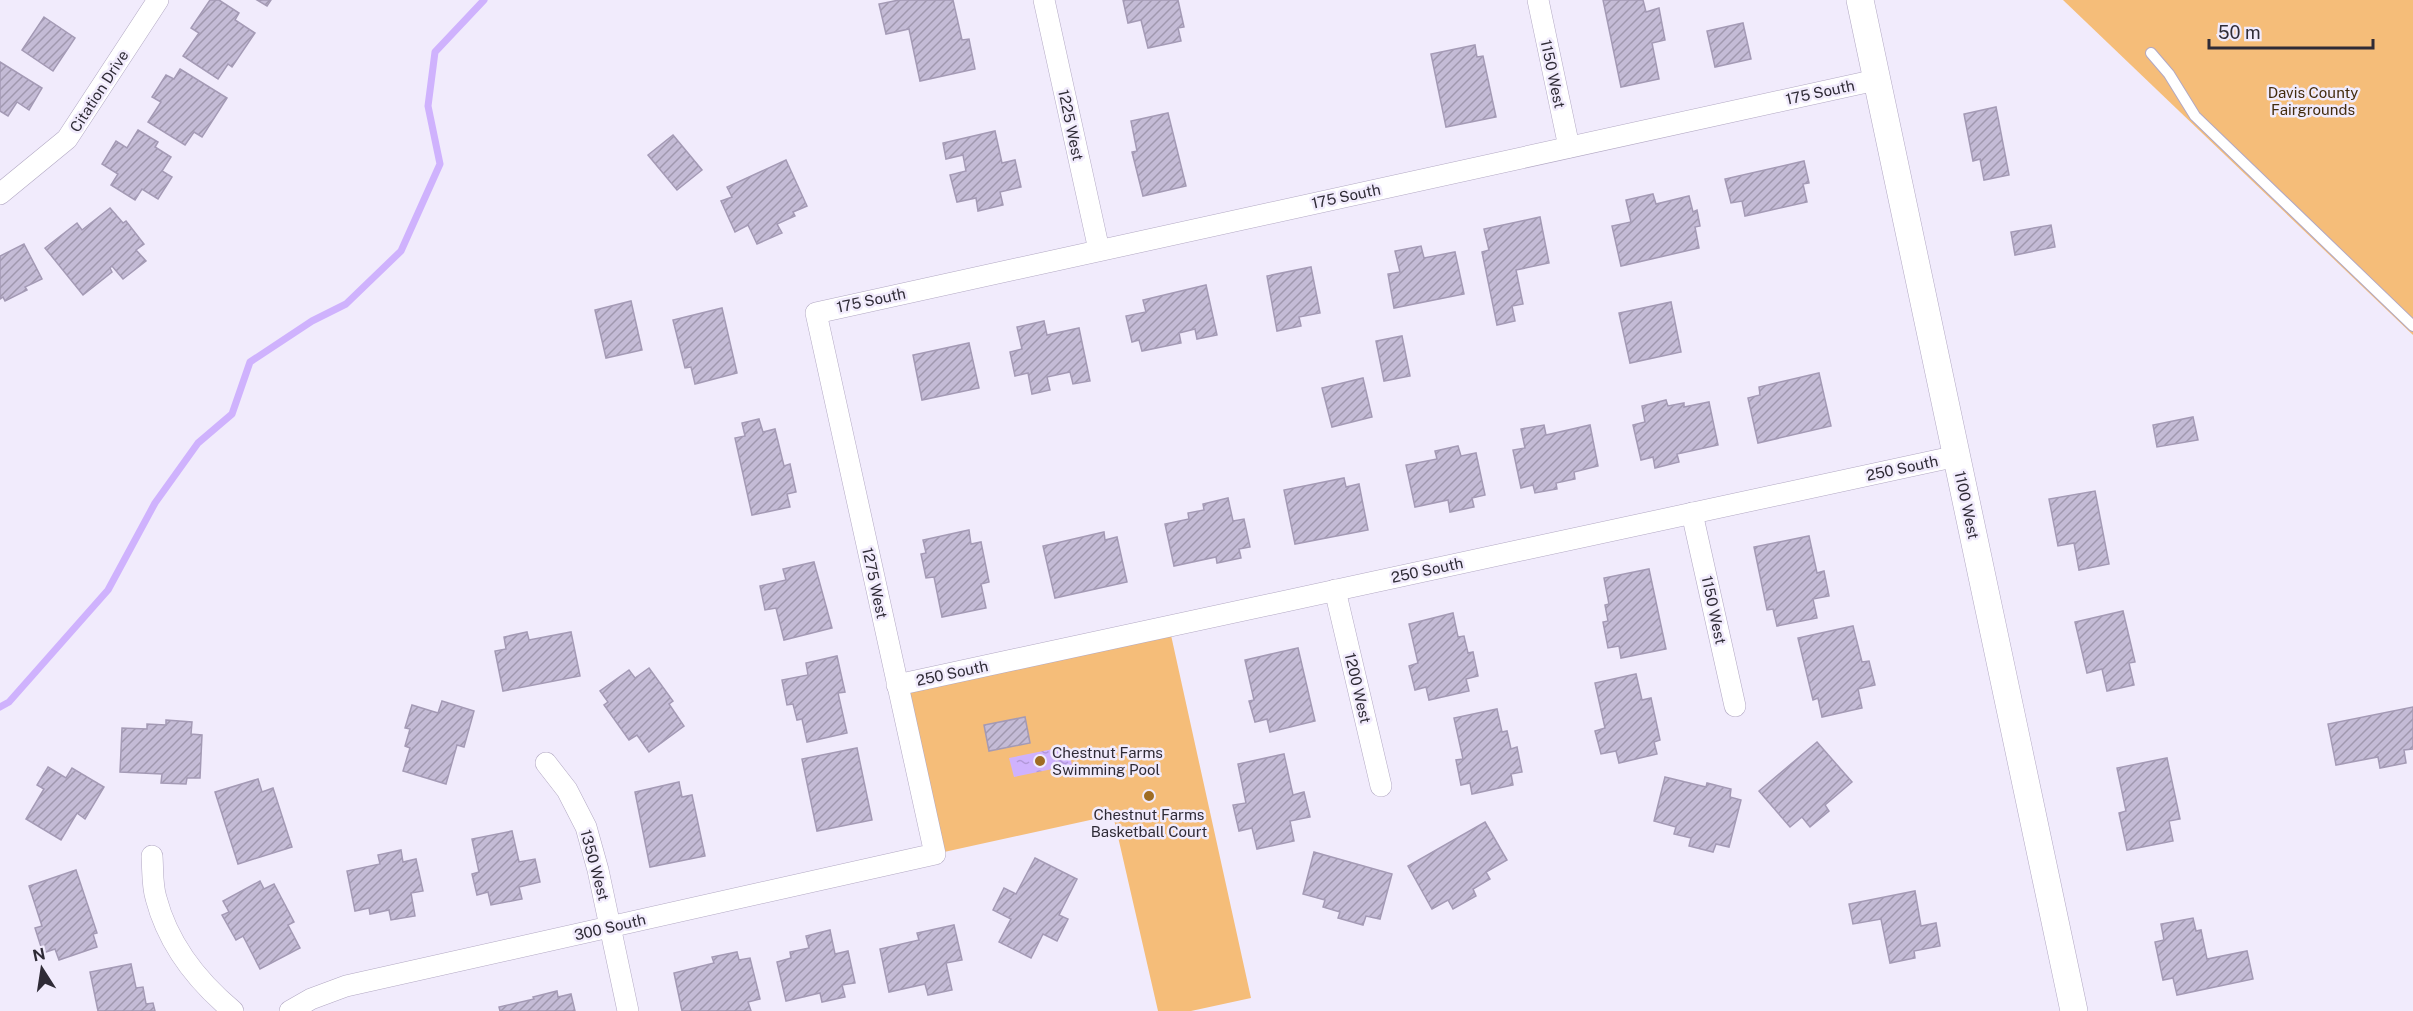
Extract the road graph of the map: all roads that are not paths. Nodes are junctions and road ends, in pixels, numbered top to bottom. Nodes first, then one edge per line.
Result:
1 (158, 0) edge
2 (1044, 0) edge
3 (1538, 0) edge
4 (1860, 0) edge
5 (2151, 52) dead end
6 (1876, 80) junction
7 (1569, 147) junction
8 (0, 194) edge
9 (1099, 250) junction
10 (816, 313) joint
11 (2413, 326) edge
12 (1957, 456) junction
13 (1692, 513) junction
14 (1335, 590) junction
15 (897, 685) junction
16 (1735, 706) dead end
17 (546, 763) dead end
18 (1381, 786) dead end
19 (935, 854) joint
20 (152, 856) dead end
21 (610, 927) junction
22 (233, 1011) edge
23 (290, 1011) edge
24 (628, 1011) edge
25 (2074, 1011) edge

1 - 8 street, Citation Drive
2 - 9 street, 1225 West
3 - 7 street, 1150 West
4 - 6 street, 1100 West
5 - 11 lane
6 - 7 street, 175 South
6 - 12 street, 1100 West
7 - 9 street, 175 South
9 - 10 street, 175 South
10 - 15 street, 1275 West
12 - 13 street, 250 South
12 - 25 street, 1100 West
13 - 14 street, 250 South
13 - 16 street, 1150 West
14 - 15 street, 250 South
14 - 18 street, 1200 West
15 - 19 street, 1275 West
17 - 21 street, 1350 West
19 - 21 street, 300 South
20 - 22 street
21 - 23 street, 300 South
21 - 24 street, 1350 West

